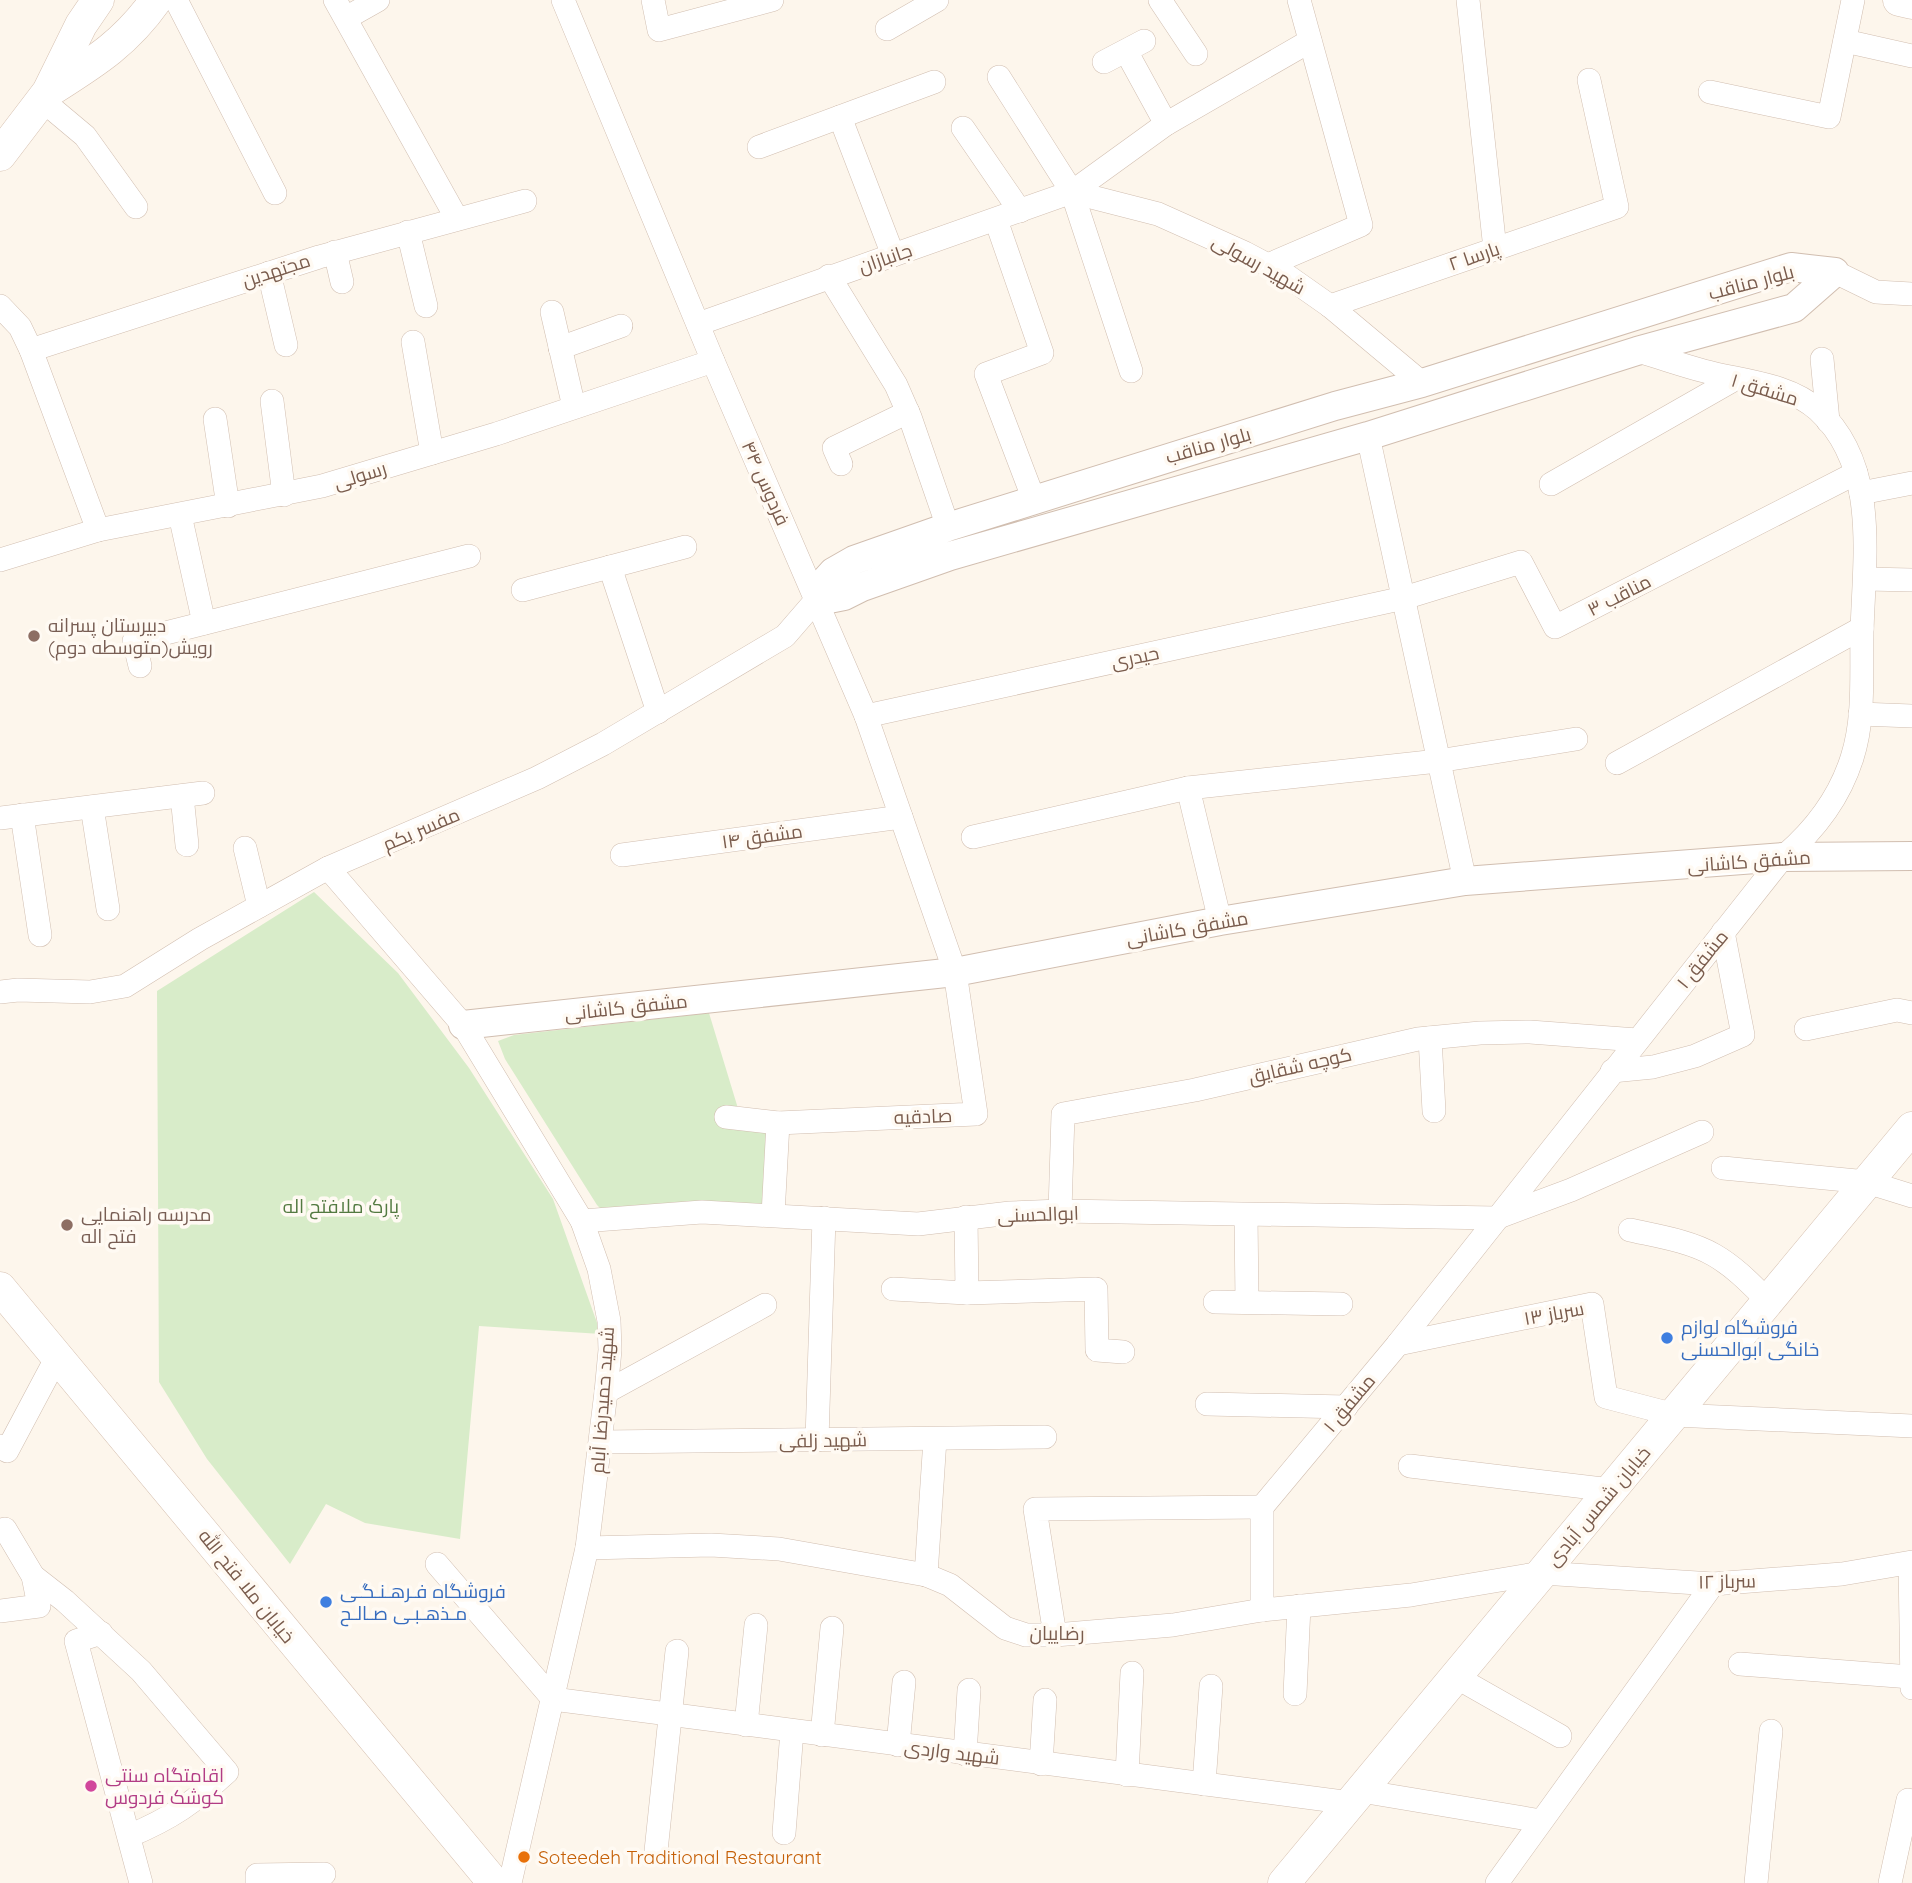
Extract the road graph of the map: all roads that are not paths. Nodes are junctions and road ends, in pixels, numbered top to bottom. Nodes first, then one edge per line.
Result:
1 (156, 0) edge
2 (176, 0) edge
3 (378, 0) edge
4 (563, 0) edge
5 (653, 0) edge
6 (772, 0) edge
7 (937, 0) edge
8 (1160, 0) edge
9 (1298, 0) edge
10 (1468, 0) edge
11 (1853, 0) edge
12 (1899, 0) edge
13 (1912, 3) edge
14 (340, 9) edge
15 (89, 12) edge
16 (887, 29) dead end
17 (1310, 41) junction
18 (1844, 41) junction
19 (110, 52) junction
20 (1196, 54) dead end
21 (1912, 55) edge
22 (1104, 62) dead end
23 (999, 76) dead end
24 (1589, 80) dead end
25 (934, 82) dead end
26 (1710, 92) dead end
27 (45, 96) junction
28 (841, 117) junction
29 (1166, 124) junction
30 (963, 128) dead end
31 (759, 147) dead end
32 (0, 153) edge
33 (1072, 192) junction
34 (275, 193) dead end
35 (525, 201) dead end
36 (136, 207) dead end
37 (1020, 211) junction
38 (457, 219) junction
39 (996, 220) junction
40 (408, 232) junction
41 (1495, 249) junction
42 (335, 252) junction
43 (893, 255) junction
44 (1268, 265) junction
45 (1835, 272) junction
46 (269, 273) junction
47 (829, 276) junction
48 (342, 282) dead end
49 (1912, 294) edge
50 (0, 306) edge
51 (426, 306) dead end
52 (1330, 306) junction
53 (552, 312) dead end
54 (698, 324) junction
55 (621, 326) dead end
56 (413, 342) dead end
57 (286, 345) dead end
58 (560, 348) junction
59 (31, 350) junction
60 (1637, 351) junction
61 (1822, 359) dead end
62 (713, 361) junction
63 (1131, 371) dead end
64 (1735, 379) junction
65 (1422, 383) junction
66 (272, 401) dead end
67 (574, 407) junction
68 (908, 412) junction
69 (215, 419) dead end
70 (1828, 421) junction
71 (1368, 436) junction
72 (432, 453) junction
73 (841, 464) dead end
74 (1858, 483) junction
75 (1912, 483) edge
76 (1551, 484) dead end
77 (284, 495) junction
78 (1034, 500) junction
79 (228, 506) junction
80 (180, 515) junction
81 (948, 527) junction
82 (98, 530) junction
83 (685, 548) dead end
84 (5, 553) edge
85 (469, 556) dead end
86 (610, 567) junction
87 (1866, 579) junction
88 (1912, 580) edge
89 (523, 590) dead end
90 (1404, 598) junction
91 (817, 599) junction
92 (204, 623) junction
93 (1862, 628) junction
94 (140, 666) dead end
95 (658, 712) junction
96 (1860, 714) junction
97 (866, 716) junction
98 (1912, 716) edge
99 (1576, 739) dead end
100 (1438, 761) junction
101 (1617, 763) dead end
102 (1188, 788) junction
103 (92, 807) junction
104 (11, 816) edge
105 (901, 817) junction
106 (973, 837) dead end
107 (187, 845) dead end
108 (244, 848) dead end
109 (622, 855) dead end
110 (1912, 856) edge
111 (1783, 857) junction
112 (328, 868) junction
113 (1465, 881) junction
114 (259, 906) junction
115 (108, 909) dead end
116 (1220, 921) junction
117 (1723, 933) junction
118 (40, 935) dead end
119 (956, 972) junction
120 (0, 992) edge
121 (1912, 1013) edge
122 (463, 1025) junction
123 (1805, 1028) dead end
124 (1430, 1038) junction
125 (1637, 1040) junction
126 (1612, 1071) junction
127 (1434, 1111) dead end
128 (726, 1117) dead end
129 (778, 1123) junction
130 (1912, 1128) edge
131 (1702, 1132) dead end
132 (1723, 1168) dead end
133 (1867, 1182) junction
134 (1912, 1196) edge
135 (1060, 1211) junction
136 (1246, 1215) junction
137 (773, 1216) junction
138 (966, 1217) junction
139 (824, 1218) junction
140 (1496, 1218) junction
141 (582, 1221) junction
142 (1630, 1230) dead end
143 (0, 1288) edge
144 (892, 1289) dead end
145 (967, 1293) junction
146 (1768, 1301) junction
147 (1215, 1302) dead end
148 (1247, 1302) junction
149 (1341, 1304) dead end
150 (765, 1305) dead end
151 (1398, 1344) junction
152 (1123, 1352) dead end
153 (57, 1357) junction
154 (606, 1392) junction
155 (1207, 1404) dead end
156 (1346, 1407) junction
157 (1675, 1415) junction
158 (1912, 1426) edge
159 (1045, 1437) dead end
160 (935, 1439) junction
161 (817, 1440) junction
162 (601, 1442) junction
163 (3, 1448) edge
164 (1410, 1466) dead end
165 (1611, 1490) junction
166 (1262, 1507) junction
167 (0, 1531) edge
168 (587, 1548) junction
169 (1911, 1563) edge
170 (437, 1564) dead end
171 (1542, 1573) junction
172 (926, 1575) junction
173 (33, 1576) junction
174 (1713, 1584) junction
175 (1299, 1606) junction
176 (1262, 1610) junction
177 (0, 1611) edge
178 (756, 1625) dead end
179 (832, 1628) dead end
180 (101, 1633) junction
181 (1055, 1635) junction
182 (677, 1651) dead end
183 (1740, 1664) dead end
184 (1132, 1673) dead end
185 (1456, 1677) junction
186 (904, 1682) dead end
187 (1911, 1683) edge
188 (1211, 1686) dead end
189 (969, 1690) dead end
190 (1295, 1694) dead end
191 (553, 1699) junction
192 (1045, 1700) dead end
193 (670, 1715) junction
194 (746, 1725) junction
195 (792, 1731) junction
196 (1771, 1731) dead end
197 (822, 1735) junction
198 (1560, 1736) dead end
199 (898, 1745) junction
200 (965, 1754) junction
201 (1041, 1764) junction
202 (1127, 1775) junction
203 (1204, 1784) junction
204 (1356, 1797) junction
205 (1908, 1800) dead end
206 (1541, 1822) junction
207 (784, 1833) dead end
208 (129, 1836) junction
209 (656, 1850) dead end
210 (324, 1874) dead end
211 (141, 1883) edge
212 (257, 1883) edge
213 (494, 1883) edge
214 (510, 1883) edge
215 (1284, 1883) edge
216 (1497, 1883) edge
217 (1756, 1883) edge
218 (1890, 1883) edge

1 - 19 main road
2 - 34 street
3 - 14 street
4 - 54 street, فردوس ۴۴
5 - 6 street
7 - 16 street
8 - 20 street
9 - 17 street
10 - 41 street
11 - 18 street
12 - 13 main road
14 - 38 street
15 - 19 main road
15 - 27 main road
17 - 29 street, جانبازان
17 - 44 street
18 - 21 street
18 - 26 street
19 - 27 main road
22 - 29 street
23 - 33 street
24 - 41 street, پارسا ۲
25 - 28 street
27 - 32 main road
27 - 36 street
28 - 31 street
28 - 43 street
29 - 33 street, جانبازان
30 - 37 street
33 - 37 street, جانبازان
33 - 44 street, شهید رسولی
33 - 63 street
35 - 38 street, مجتهدین
37 - 39 street, جانبازان
38 - 40 street, مجتهدین
39 - 43 street, جانبازان
39 - 78 street
40 - 42 street, مجتهدین
40 - 51 street
41 - 52 street, پارسا ۲
42 - 46 street, مجتهدین
42 - 48 street
43 - 47 street, جانبازان
44 - 52 street, شهید رسولی
45 - 49 street
45 - 60 street, بلوار مناقب
45 - 65 street, بلوار مناقب
46 - 57 street
46 - 59 street, مجتهدین
47 - 54 street, جانبازان
47 - 68 street
50 - 59 street
52 - 65 street, شهید رسولی
53 - 58 street
54 - 62 street, فردوس ۴۴
55 - 58 street
56 - 72 street
58 - 67 street
59 - 82 street
60 - 64 street, مشفق ۱
60 - 71 street, بلوار مناقب
61 - 70 street
62 - 67 street, رسولی
62 - 91 street, فردوس ۴۴
64 - 70 street, مشفق ۱
64 - 76 street
65 - 78 street, بلوار مناقب
66 - 77 street
67 - 72 street, رسولی
68 - 73 street
68 - 81 street
69 - 79 street
70 - 74 street, مشفق ۱
71 - 90 street
71 - 91 street, بلوار مناقب
72 - 77 street, رسولی
74 - 75 street
74 - 87 street, مشفق ۱
74 - 90 street, مناقب ۳
77 - 79 street, رسولی
78 - 81 street, بلوار مناقب
79 - 80 street, رسولی
80 - 82 street, رسولی
80 - 92 street
81 - 91 street, بلوار مناقب
82 - 84 street, رسولی
83 - 86 street
85 - 92 street
86 - 89 street
86 - 95 street
87 - 88 street
87 - 93 street, مشفق ۱
90 - 97 street, حیدری
90 - 100 street
91 - 95 street, مفسر یکم
91 - 97 street, فردوس ۴۴
92 - 94 street
93 - 96 street, مشفق ۱
93 - 101 street
95 - 112 street, مفسر یکم
96 - 98 street
96 - 111 street, مشفق ۱
97 - 105 street, فردوس ۴۴
99 - 100 street
100 - 102 street
100 - 113 street
102 - 106 street
102 - 116 street
103 - 104 street
103 - 107 street
103 - 115 street
104 - 118 street
105 - 109 street, مشفق ۱۴
105 - 119 street, فردوس ۴۴
108 - 114 street
110 - 111 street, مشفق کاشانی
111 - 113 street, مشفق کاشانی
111 - 117 street, مشفق ۱
112 - 114 street, مفسر یکم
112 - 122 street, شهید حمیدرضا آبام
113 - 116 street, مشفق کاشانی
114 - 120 street, مفسر یکم
116 - 119 street, مشفق کاشانی
117 - 125 street, مشفق ۱
117 - 126 street
119 - 122 street, مشفق کاشانی
119 - 129 street, صادقیه
121 - 123 street
122 - 141 street, شهید حمیدرضا آبام
124 - 125 street, کوچه شقایق
124 - 127 street
124 - 135 street, کوچه شقایق
125 - 126 street, مشفق ۱
126 - 140 street, مشفق ۱
128 - 129 street, صادقیه
129 - 137 street
130 - 133 main road, خیابان شمس آبادی
131 - 140 street
132 - 133 street
133 - 134 street
133 - 146 main road, خیابان شمس آبادی
135 - 136 street, ابوالحسنی
135 - 138 street, ابوالحسنی
136 - 140 street, ابوالحسنی
136 - 148 street
137 - 139 street, ابوالحسنی
137 - 141 street, ابوالحسنی
138 - 139 street, ابوالحسنی
138 - 145 street
139 - 161 street
140 - 151 street, مشفق ۱
141 - 154 street, شهید حمیدرضا آبام
142 - 146 street
143 - 153 main road, خیابان ملا فتح الله
144 - 145 street
145 - 152 street
146 - 157 main road, خیابان شمس آبادی
147 - 148 street
148 - 149 street
150 - 154 street
151 - 156 street, مشفق ۱
151 - 157 street, سرباز ۱۳
153 - 163 street
153 - 213 main road, خیابان ملا فتح الله
154 - 162 street, شهید حمیدرضا آبام
155 - 156 street
156 - 166 street, مشفق ۱
157 - 158 street
157 - 165 main road, خیابان شمس آبادی
159 - 160 street, شهید زلفی
160 - 161 street, شهید زلفی
160 - 172 street
161 - 162 street, شهید زلفی
162 - 168 street, شهید حمیدرضا آبام
164 - 165 street
165 - 171 main road, خیابان شمس آبادی
166 - 176 street
166 - 181 street
167 - 173 street
168 - 172 street, رضاییان
168 - 191 street, شهید حمیدرضا آبام
169 - 174 street, سرباز ۱۲
169 - 187 street
170 - 191 street
171 - 174 street, سرباز ۱۲
171 - 175 street, رضاییان
171 - 185 main road, خیابان شمس آبادی
172 - 181 street, رضاییان
173 - 177 street
173 - 180 street
174 - 206 street
175 - 176 street, رضاییان
175 - 190 street
176 - 181 street, رضاییان
178 - 194 street
179 - 197 street
180 - 208 street
180 - 208 street
182 - 193 street
183 - 187 street
184 - 202 street
185 - 198 street
185 - 204 main road, خیابان شمس آبادی
186 - 199 street
188 - 203 street
189 - 200 street
191 - 193 street, شهید واردی
191 - 214 street, شهید حمیدرضا آبام
192 - 201 street
193 - 194 street, شهید واردی
193 - 209 street
194 - 195 street, شهید واردی
195 - 197 street, شهید واردی
195 - 207 street
196 - 217 street
197 - 199 street, شهید واردی
199 - 200 street, شهید واردی
200 - 201 street, شهید واردی
201 - 202 street, شهید واردی
202 - 203 street, شهید واردی
203 - 204 street, شهید واردی
204 - 206 street, شهید واردی
204 - 215 main road, خیابان شمس آبادی
205 - 218 street
206 - 216 street
208 - 211 street
210 - 212 street

